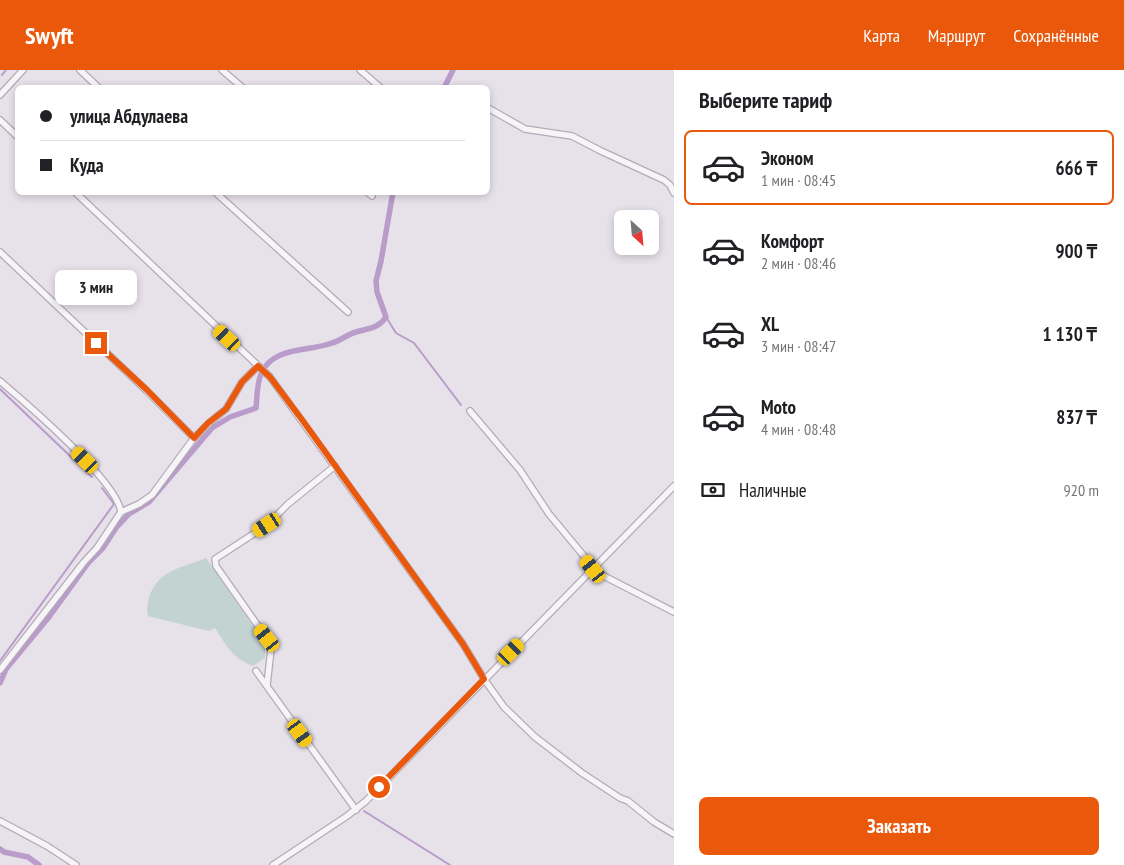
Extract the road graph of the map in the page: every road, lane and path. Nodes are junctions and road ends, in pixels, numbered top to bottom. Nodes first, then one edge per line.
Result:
1 (23, 70) edge
2 (80, 70) edge
3 (222, 70) edge
4 (360, 70) edge
5 (96, 85) edge
6 (240, 85) edge
7 (378, 85) edge
8 (0, 95) edge
9 (490, 109) edge
10 (0, 120) edge
11 (15, 134) edge
12 (674, 193) edge
13 (78, 195) edge
14 (218, 195) edge
15 (0, 252) edge
16 (348, 312) dead end
17 (260, 367) junction
18 (0, 381) edge
19 (470, 411) dead end
20 (194, 438) junction
21 (335, 466) junction
22 (674, 486) edge
23 (121, 512) junction
24 (593, 569) junction
25 (674, 612) edge
26 (0, 670) edge
27 (256, 671) dead end
28 (484, 679) junction
29 (267, 685) junction
30 (356, 810) junction
31 (0, 821) edge
32 (674, 834) edge
33 (76, 865) edge
34 (273, 865) edge

1 - 8 street
2 - 5 street
3 - 6 street
4 - 7 street
9 - 12 street
10 - 11 street
13 - 17 street
14 - 16 street
15 - 20 street
17 - 20 street
17 - 21 street
18 - 23 street
19 - 24 street
20 - 23 street
21 - 28 street
21 - 29 street
22 - 24 street
23 - 26 street
24 - 25 street
24 - 28 street
27 - 29 street
28 - 30 street
28 - 32 street
29 - 30 street
30 - 34 street
31 - 33 street

